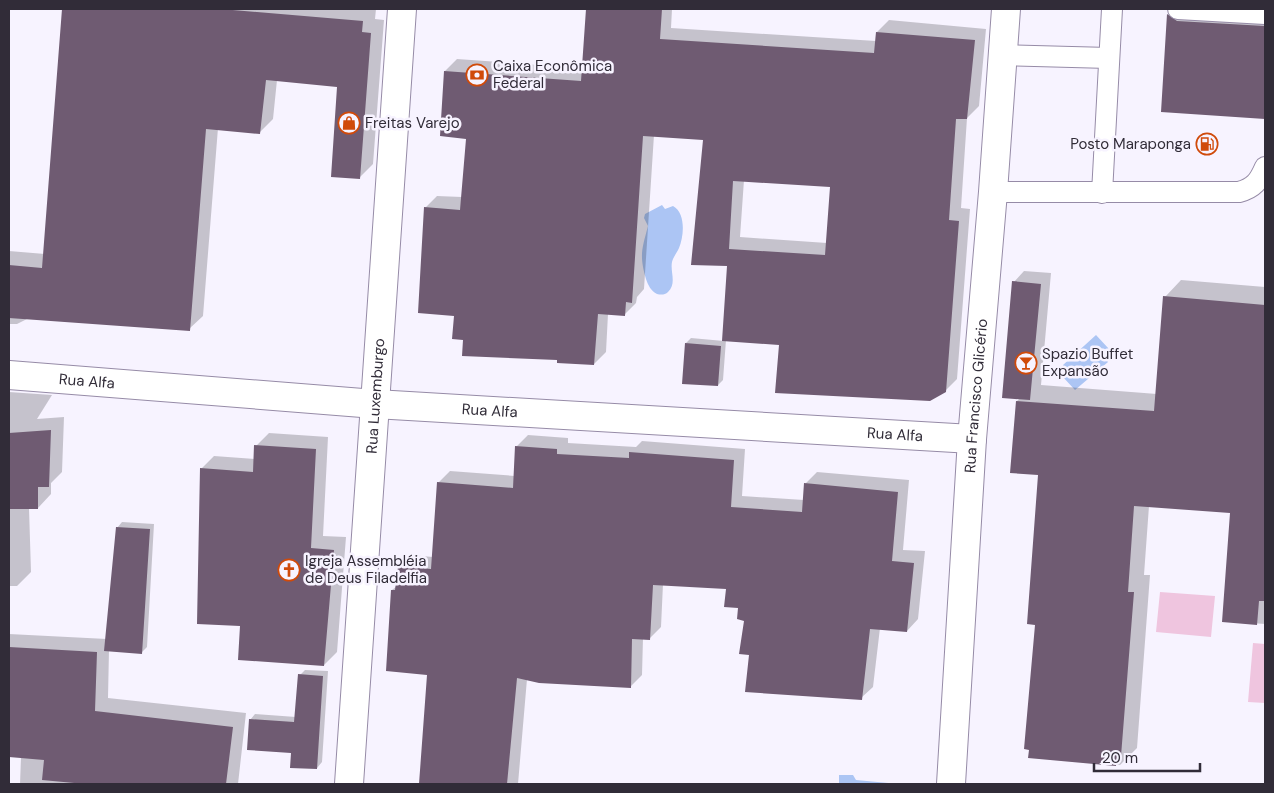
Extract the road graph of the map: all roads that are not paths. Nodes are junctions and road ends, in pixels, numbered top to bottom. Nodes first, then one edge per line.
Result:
1 (402, 9) edge
2 (1006, 9) edge
3 (1112, 9) edge
4 (1178, 9) edge
5 (1265, 14) edge
6 (1002, 55) junction
7 (1109, 58) junction
8 (1265, 167) edge
9 (993, 192) junction
10 (1102, 193) junction
11 (9, 375) edge
12 (375, 404) junction
13 (972, 439) junction
14 (349, 784) edge
15 (951, 784) edge

1 - 12 street, Rua Luxemburgo
2 - 6 street, Rua Francisco Glicério
3 - 7 lane
4 - 5 lane
6 - 7 lane
6 - 9 street, Rua Francisco Glicério
7 - 10 lane
8 - 10 lane
9 - 10 lane
9 - 13 street, Rua Francisco Glicério
11 - 12 street, Rua Alfa
12 - 13 street, Rua Alfa
12 - 14 street, Rua Luxemburgo
13 - 15 street, Rua Francisco Glicério

